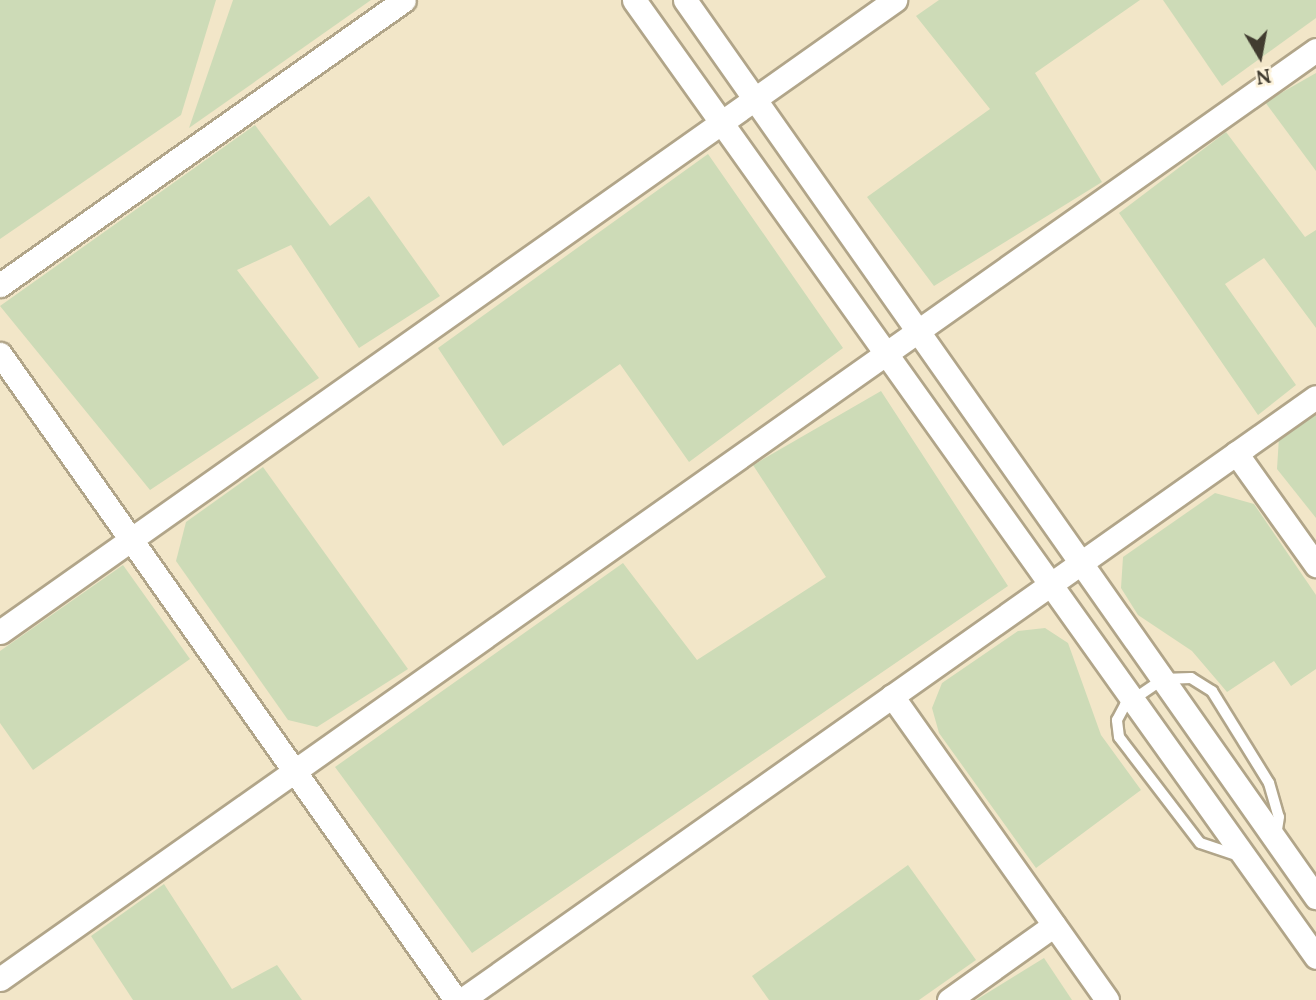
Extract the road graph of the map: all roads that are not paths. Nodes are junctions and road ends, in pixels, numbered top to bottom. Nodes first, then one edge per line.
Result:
1 (404, 0) edge
2 (634, 0) edge
3 (685, 0) edge
4 (895, 0) edge
5 (1316, 50) edge
6 (754, 99) junction
7 (721, 122) junction
8 (0, 285) edge
9 (918, 331) junction
10 (0, 354) edge
11 (886, 354) junction
12 (1316, 397) edge
13 (1236, 453) junction
14 (131, 539) junction
15 (1081, 562) junction
16 (1316, 565) edge
17 (1050, 584) junction
18 (0, 632) edge
19 (1163, 679) junction
20 (892, 696) junction
21 (1132, 700) junction
22 (295, 771) junction
23 (1276, 840) junction
24 (1245, 858) junction
25 (1316, 897) edge
26 (1054, 925) junction
27 (1316, 957) edge
28 (0, 979) edge
29 (456, 1000) edge
30 (462, 1000) edge
31 (949, 1000) edge
32 (1107, 1000) edge

1 - 8 street
2 - 7 street
3 - 6 street
4 - 6 street
5 - 9 street
6 - 7 street
6 - 9 street
7 - 11 street
7 - 14 street
9 - 11 street
9 - 15 street
10 - 14 street
11 - 17 street
11 - 22 street
12 - 13 street
13 - 15 street
13 - 16 street
14 - 18 street
14 - 22 street
15 - 17 street
15 - 19 street
17 - 20 street
17 - 21 street
19 - 21 lane
19 - 23 street
19 - 23 lane
20 - 26 street
20 - 30 street
21 - 24 street
21 - 24 lane
22 - 28 street
22 - 29 street
23 - 25 street
24 - 27 street
26 - 31 street
26 - 32 street

